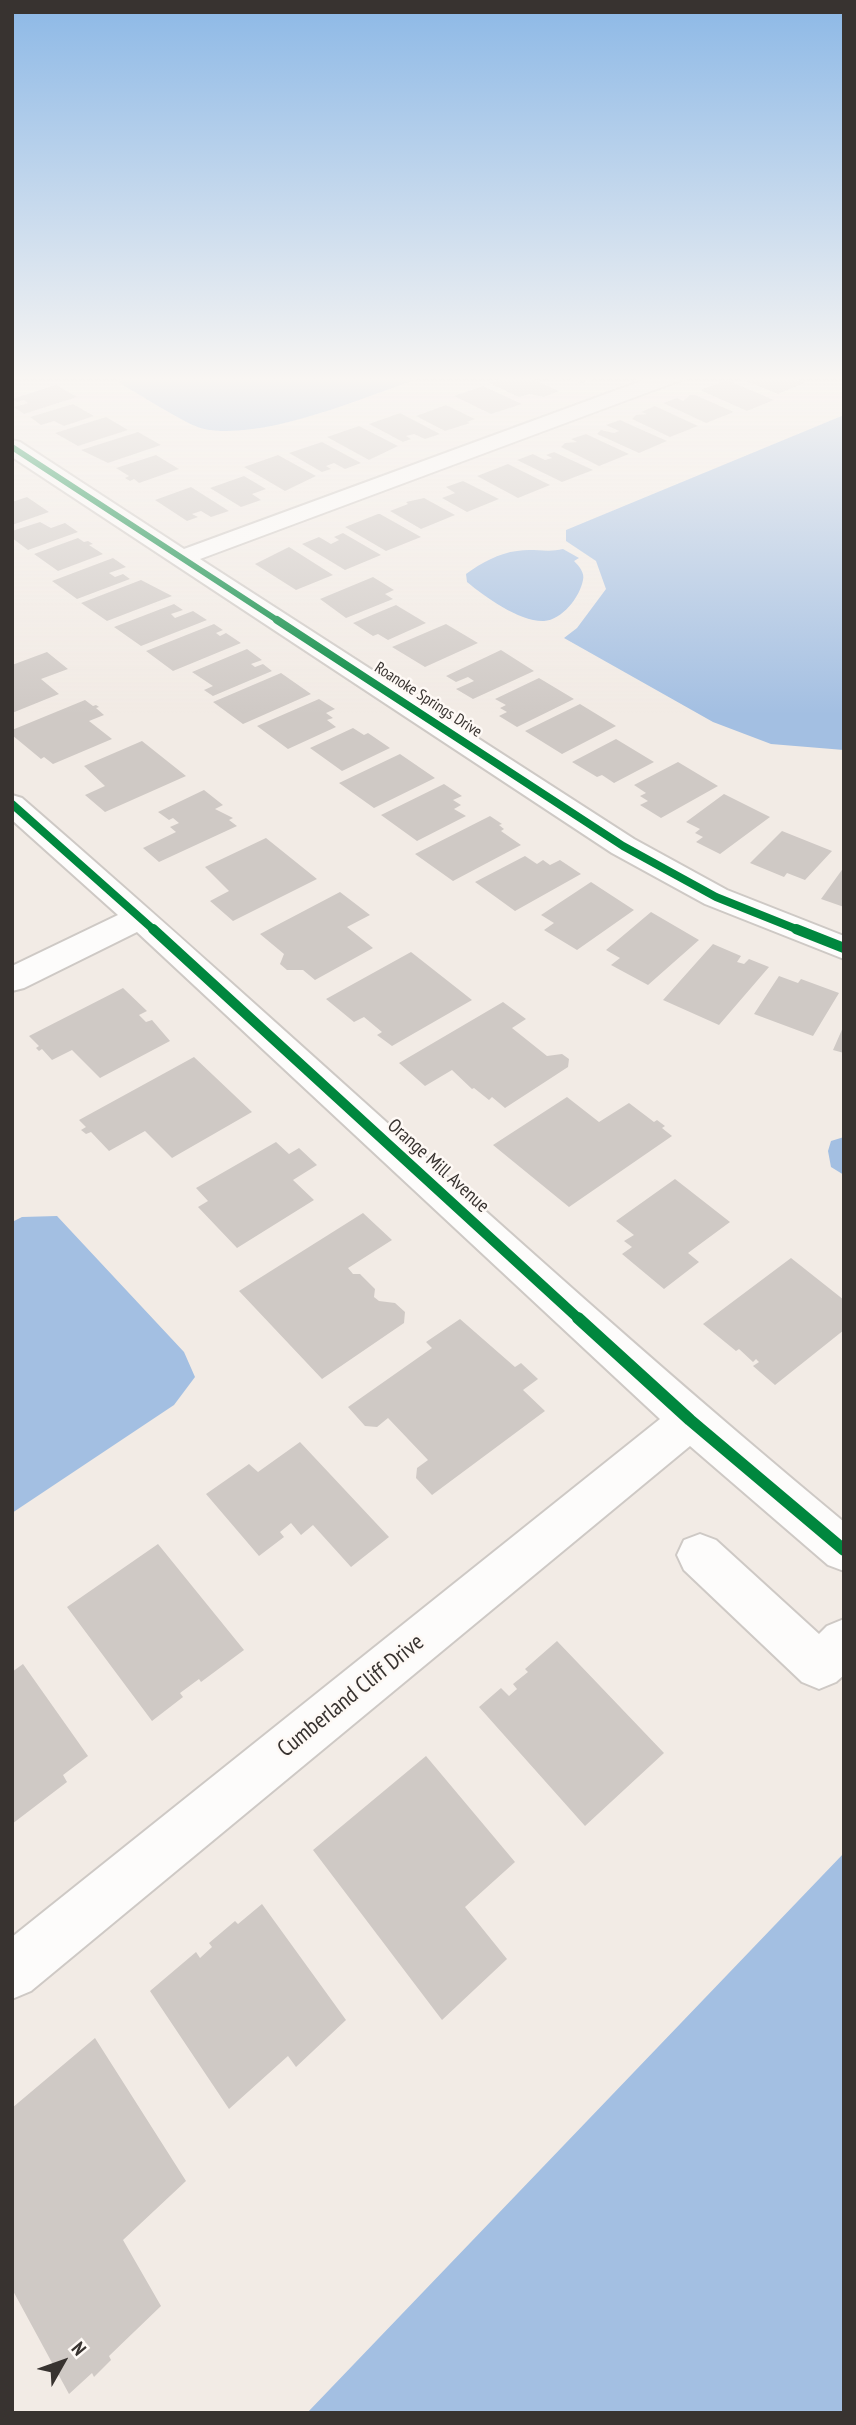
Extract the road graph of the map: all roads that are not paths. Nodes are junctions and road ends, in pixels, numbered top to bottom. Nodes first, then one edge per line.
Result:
1 (76, 489) edge
2 (367, 489) edge
3 (181, 558) junction
4 (12, 804) edge
5 (140, 917) junction
6 (844, 948) edge
7 (12, 980) edge
8 (690, 1420) junction
9 (844, 1550) edge
10 (700, 1555) dead end
11 (844, 1642) edge
12 (12, 1972) edge

1 - 3 street, Roanoke Springs Drive
2 - 3 street
3 - 6 street, Roanoke Springs Drive
4 - 5 street, Orange Mill Avenue
5 - 7 street
5 - 8 street, Orange Mill Avenue
8 - 9 street, Orange Mill Avenue
8 - 12 street, Cumberland Cliff Drive
10 - 11 street

